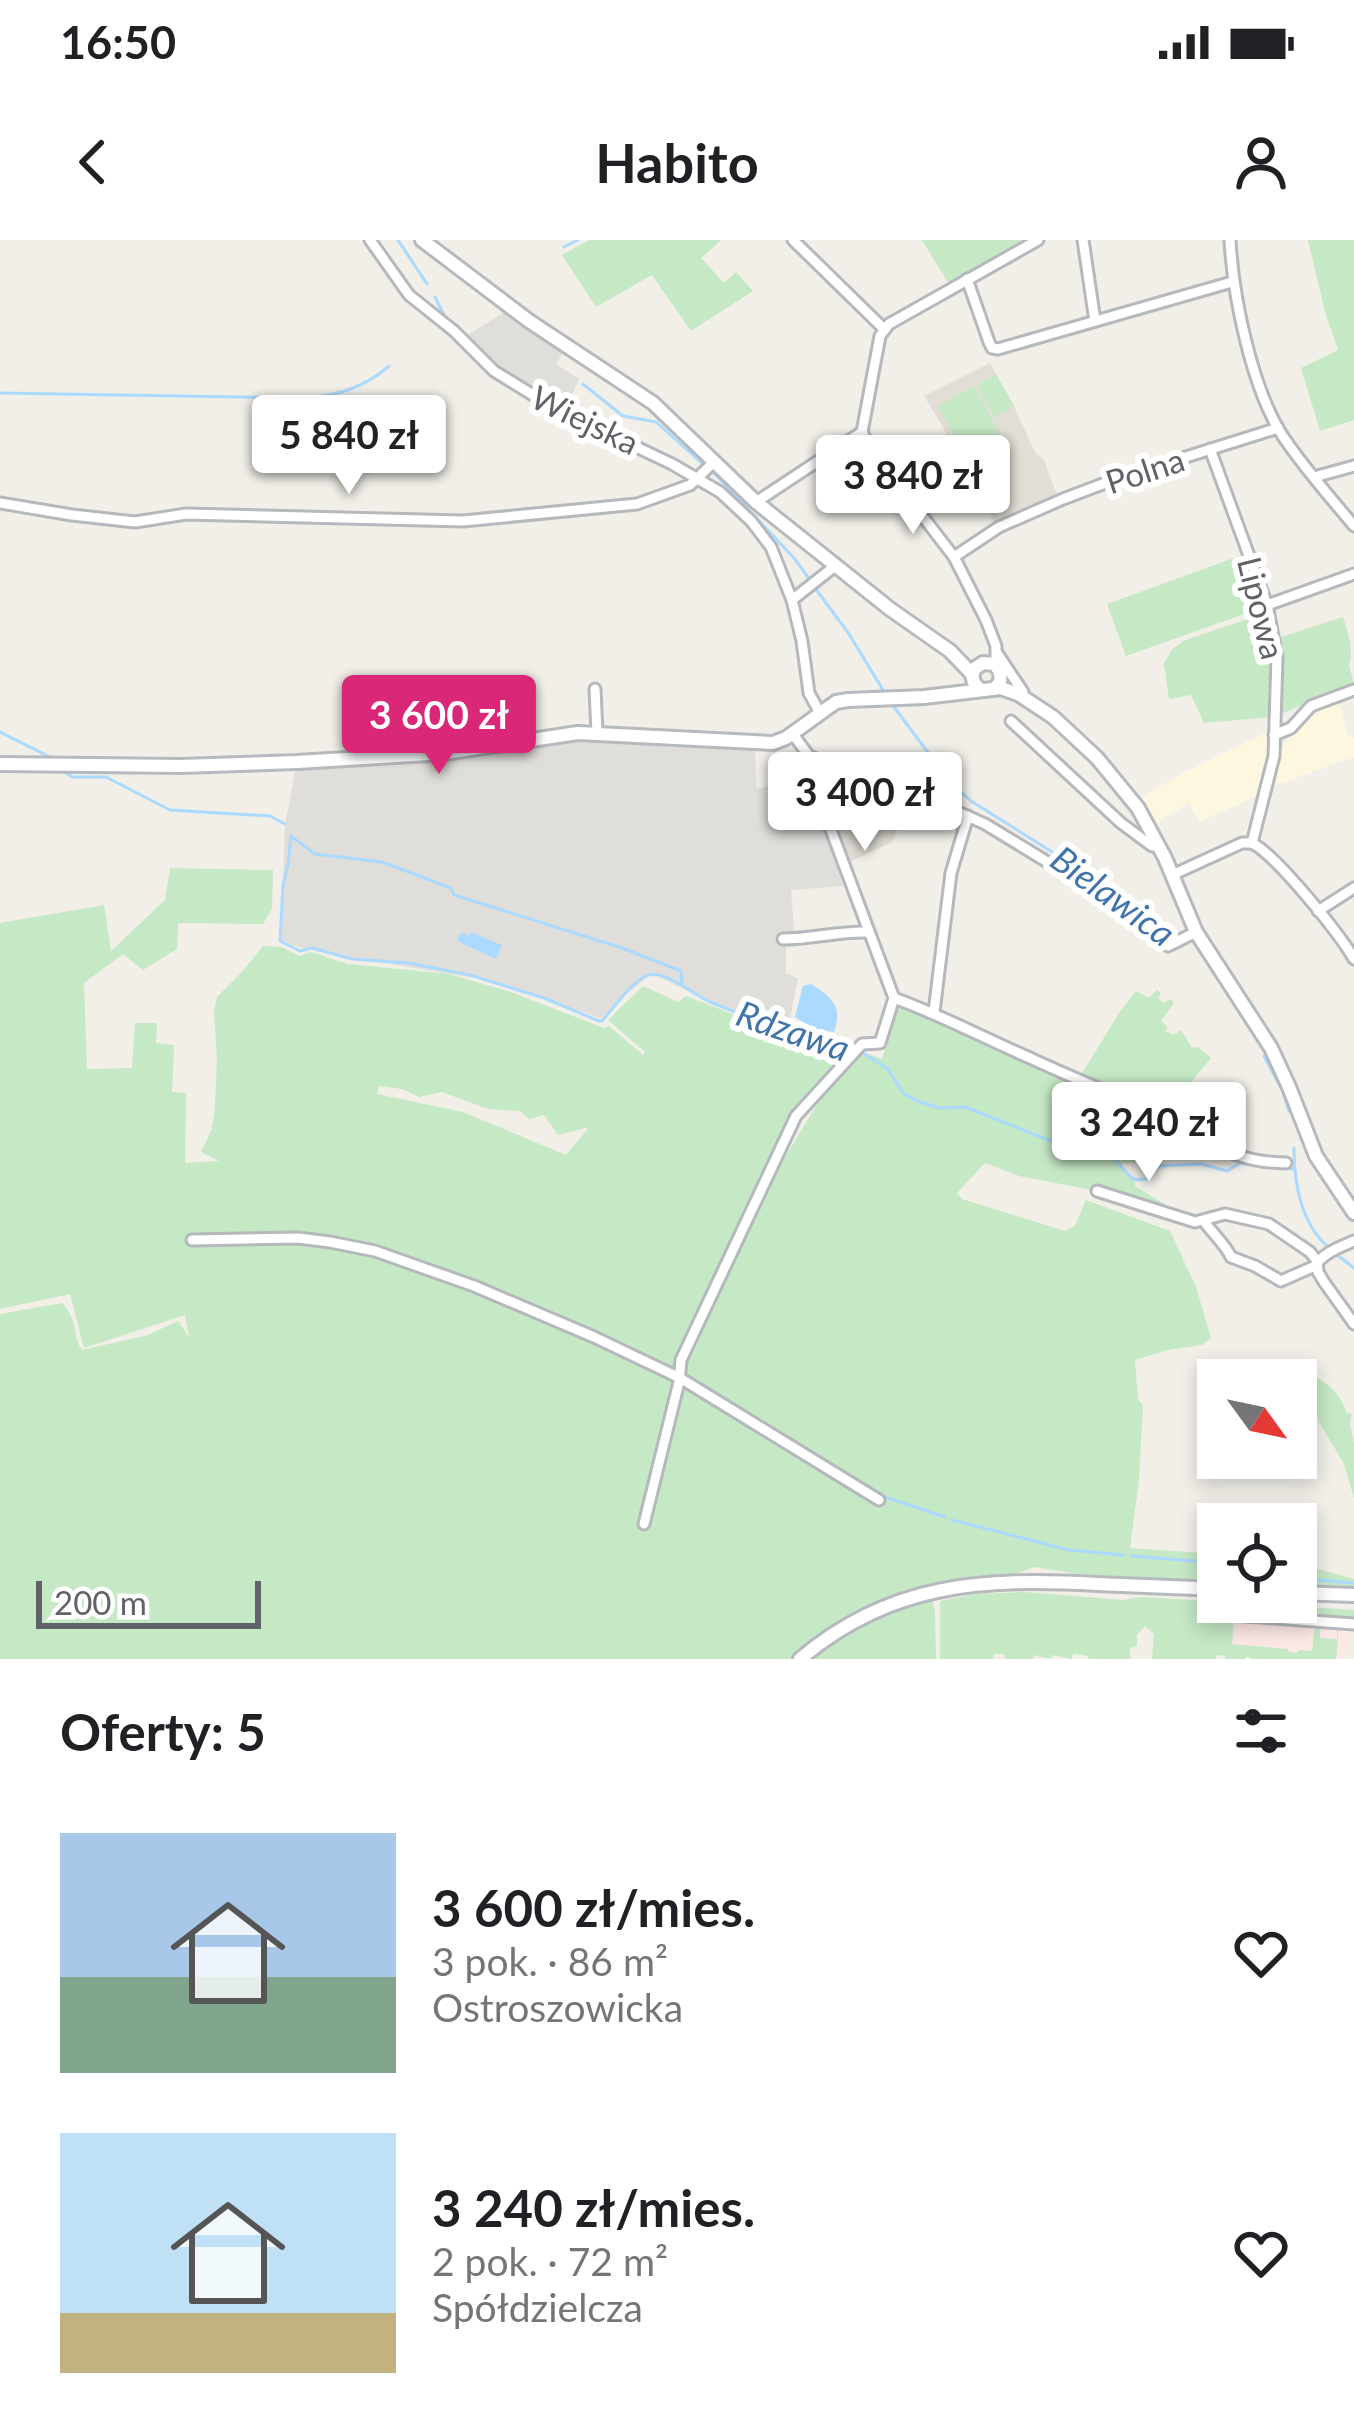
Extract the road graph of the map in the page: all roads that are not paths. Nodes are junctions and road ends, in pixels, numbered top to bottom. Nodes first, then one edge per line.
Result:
1 (370, 240) edge
2 (422, 240) edge
3 (793, 240) edge
4 (812, 240) edge
5 (1038, 240) edge
6 (1083, 240) edge
7 (1230, 240) edge
8 (802, 249) junction
9 (967, 280) junction
10 (1232, 282) junction
11 (1095, 321) junction
12 (884, 329) junction
13 (1278, 428) junction
14 (862, 431) junction
15 (1210, 449) junction
16 (1354, 466) edge
17 (706, 470) junction
18 (1314, 476) junction
19 (756, 502) junction
20 (0, 503) edge
21 (1354, 526) edge
22 (954, 557) junction
23 (835, 566) junction
24 (1353, 575) edge
25 (792, 600) junction
26 (1267, 605) junction
27 (987, 672) junction
28 (595, 689) dead end
29 (1354, 689) edge
30 (1023, 692) junction
31 (1035, 704) junction
32 (820, 713) junction
33 (1011, 721) dead end
34 (597, 733) junction
35 (792, 733) junction
36 (1274, 735) junction
37 (809, 756) junction
38 (0, 764) edge
39 (968, 815) junction
40 (1252, 843) junction
41 (1158, 844) junction
42 (1172, 874) junction
43 (1354, 888) edge
44 (1318, 911) junction
45 (868, 932) junction
46 (1185, 938) junction
47 (783, 939) dead end
48 (1354, 959) edge
49 (894, 998) junction
50 (934, 1012) junction
51 (1286, 1163) dead end
52 (1097, 1191) dead end
53 (1354, 1214) edge
54 (1204, 1221) junction
55 (192, 1240) dead end
56 (1348, 1244) edge
57 (1317, 1261) junction
58 (1354, 1324) edge
59 (680, 1378) junction
60 (879, 1501) dead end
61 (644, 1524) dead end
62 (1197, 1588) edge
63 (1317, 1595) edge
64 (1354, 1597) edge
65 (1317, 1622) edge
66 (1354, 1624) edge
67 (800, 1659) edge

1 - 17 street, Wiejska
2 - 17 main road
3 - 8 street
4 - 8 street
5 - 9 street
6 - 11 street
7 - 10 street
8 - 12 street
9 - 11 street
9 - 12 street
10 - 11 street
10 - 13 street
12 - 14 street
13 - 15 street, Polna
13 - 18 street
14 - 19 street
14 - 22 street
15 - 22 street, Polna
15 - 26 street, Lipowa
16 - 18 street
17 - 19 main road
17 - 20 street
17 - 25 street, Wiejska
18 - 21 street
19 - 23 main road
22 - 27 street
23 - 25 street
23 - 27 main road
24 - 26 street
25 - 32 street, Wiejska
26 - 36 street, Lipowa
27 - 30 main road
27 - 30 street
27 - 31 main road
27 - 32 main road
28 - 34 street
29 - 36 street
30 - 31 main road
31 - 41 main road
32 - 35 main road
33 - 41 street
34 - 35 main road
34 - 38 main road
35 - 37 street
36 - 40 street, Lipowa
37 - 39 street
37 - 45 street
39 - 46 street
39 - 50 street
40 - 42 street
40 - 44 street
41 - 42 main road
42 - 46 main road
43 - 44 street
44 - 48 street
45 - 47 street
45 - 49 street
46 - 53 main road
49 - 50 street
49 - 59 street
50 - 51 street
52 - 54 street
54 - 57 street
54 - 57 street
55 - 59 street
56 - 57 street
57 - 58 street
59 - 60 street
59 - 61 street
62 - 67 main road
63 - 64 main road
65 - 66 street

